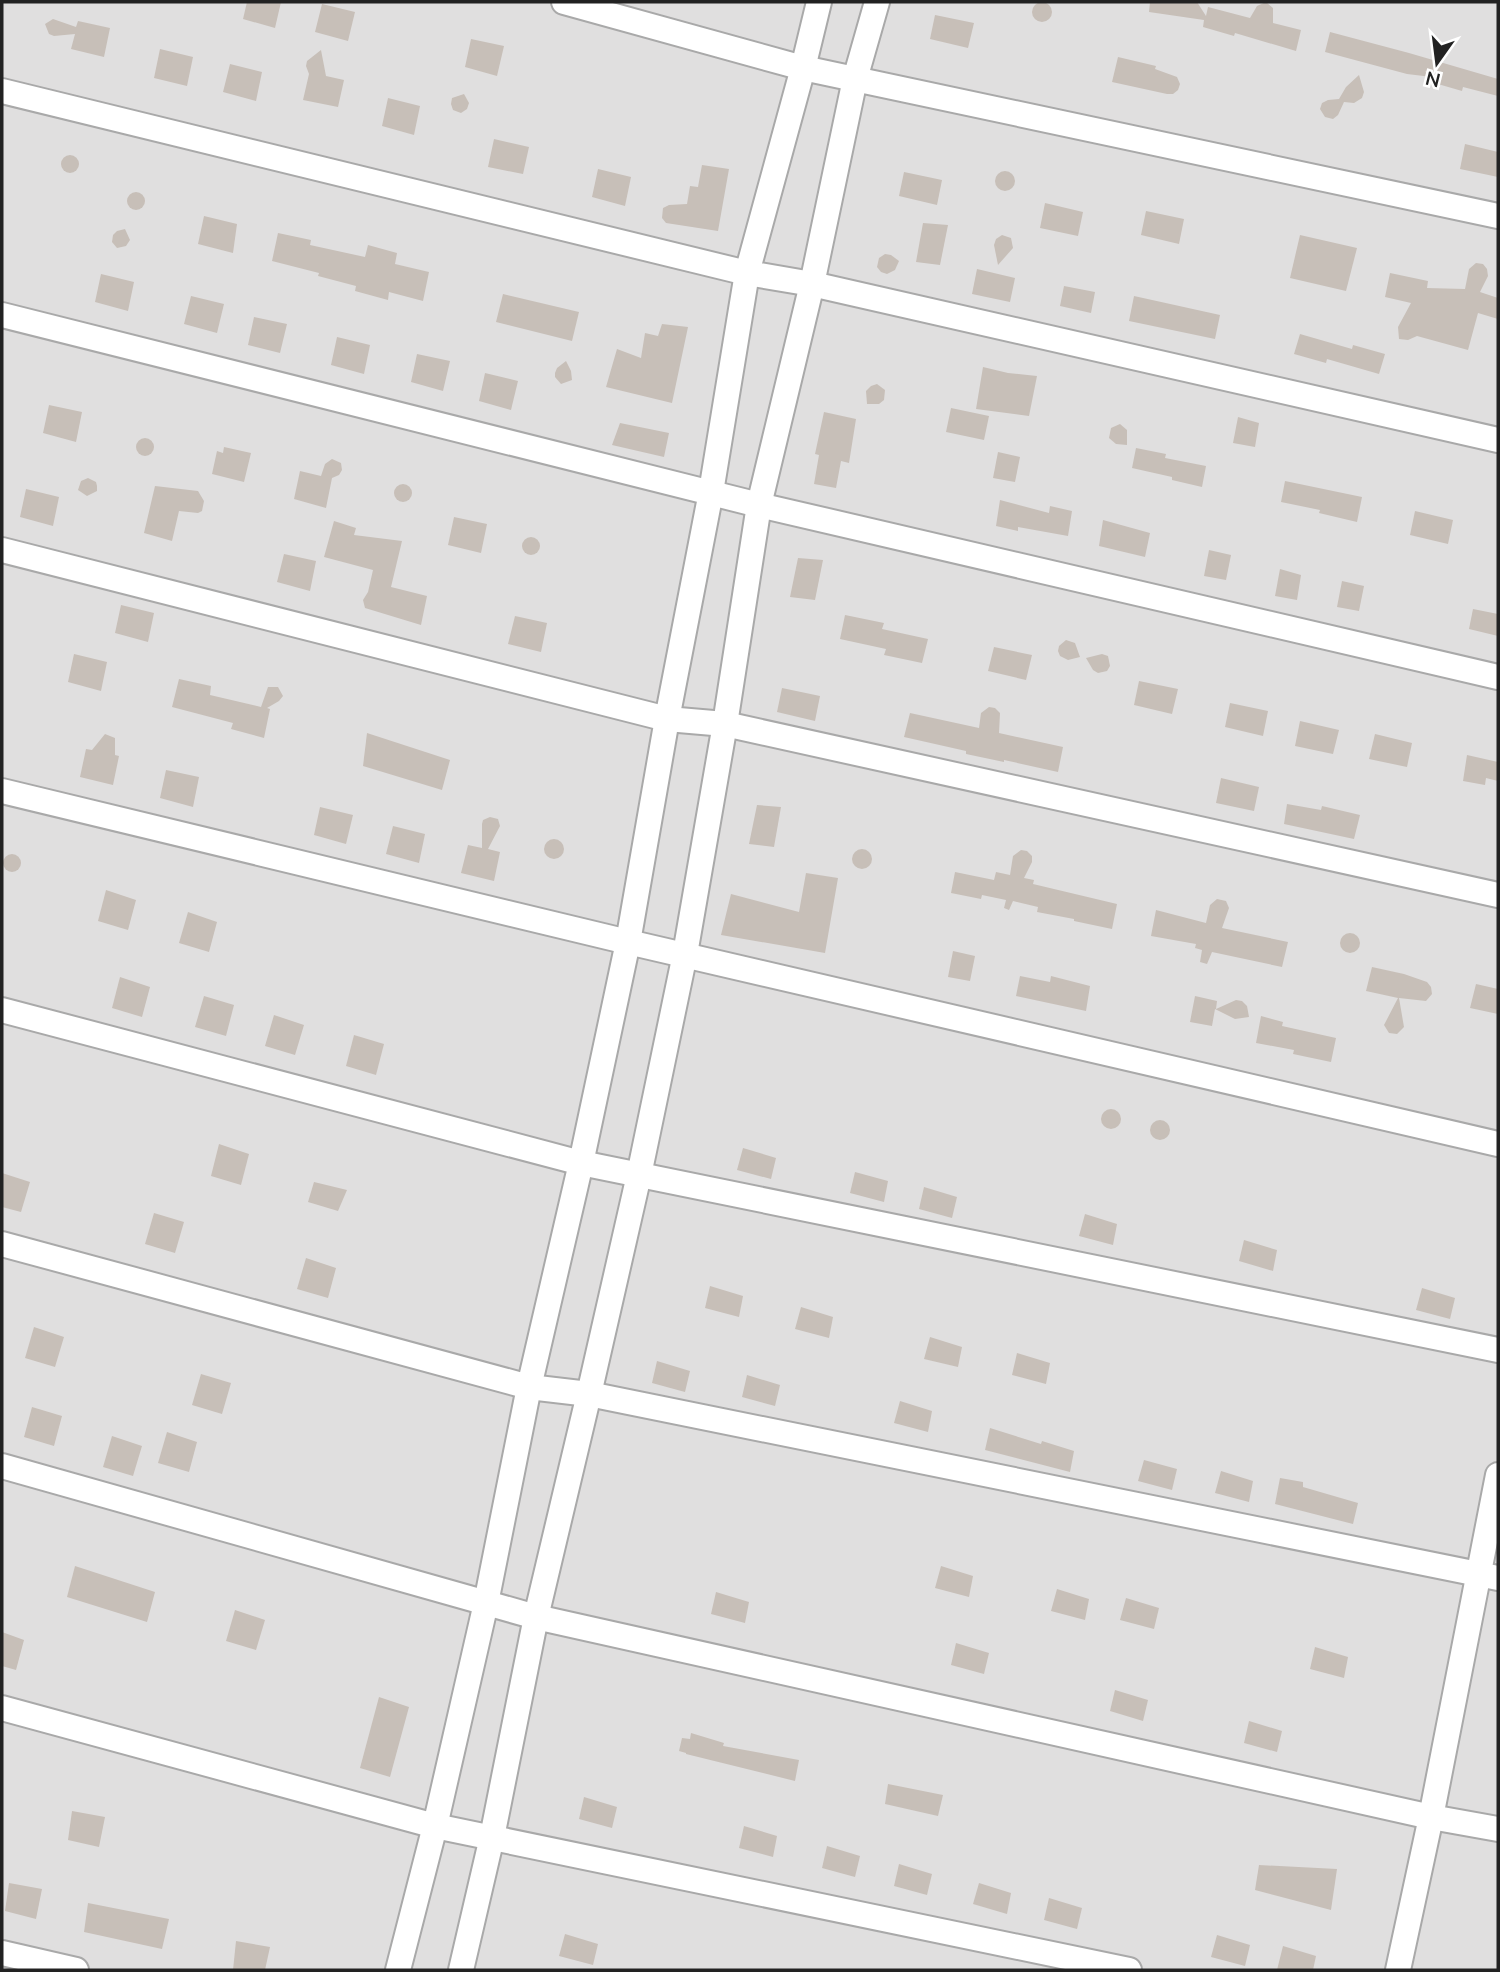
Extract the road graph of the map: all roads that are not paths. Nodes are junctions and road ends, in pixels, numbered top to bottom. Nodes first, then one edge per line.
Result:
1 (564, 2) edge
2 (819, 2) edge
3 (877, 2) edge
4 (803, 68) junction
5 (855, 79) junction
6 (2, 91) edge
7 (1498, 216) edge
8 (747, 273) junction
9 (812, 284) junction
10 (2, 314) edge
11 (1498, 440) edge
12 (710, 492) junction
13 (759, 505) junction
14 (2, 550) edge
15 (1498, 677) edge
16 (667, 719) junction
17 (725, 724) junction
18 (2, 791) edge
19 (1498, 895) edge
20 (628, 942) junction
21 (685, 954) junction
22 (2, 1010) edge
23 (1498, 1144) edge
24 (581, 1163) junction
25 (639, 1175) junction
26 (2, 1244) edge
27 (1498, 1350) edge
28 (529, 1387) junction
29 (589, 1394) junction
30 (2, 1466) edge
31 (1498, 1475) edge
32 (1488, 1576) edge
33 (486, 1603) junction
34 (536, 1617) junction
35 (2, 1708) edge
36 (1431, 1817) junction
37 (435, 1826) junction
38 (1498, 1829) edge
39 (492, 1837) junction
40 (2, 1953) edge
41 (76, 1970) edge
42 (398, 1970) edge
43 (461, 1970) edge
44 (1129, 1970) edge
45 (1398, 1970) edge

1 - 4 street
2 - 4 street
3 - 5 street
4 - 5 street
4 - 8 street
5 - 7 street
5 - 9 street
6 - 8 street
8 - 9 street
8 - 12 street
9 - 11 street
9 - 13 street
10 - 12 street
12 - 13 street
12 - 16 street
13 - 15 street
13 - 17 street
14 - 16 street
16 - 17 street
16 - 20 street
17 - 19 street
17 - 21 street
18 - 20 street
20 - 21 street
20 - 24 street
21 - 23 street
21 - 25 street
22 - 24 street
24 - 25 street
24 - 28 street
25 - 27 street
25 - 29 street
26 - 28 street
28 - 29 street
28 - 33 street
29 - 32 street
29 - 34 street
30 - 33 street
31 - 32 street
32 - 36 street
33 - 34 street
33 - 37 street
34 - 36 street
34 - 39 street
35 - 37 street
36 - 38 street
36 - 45 street
37 - 39 street
37 - 42 street
39 - 43 street
39 - 44 street
40 - 41 street

